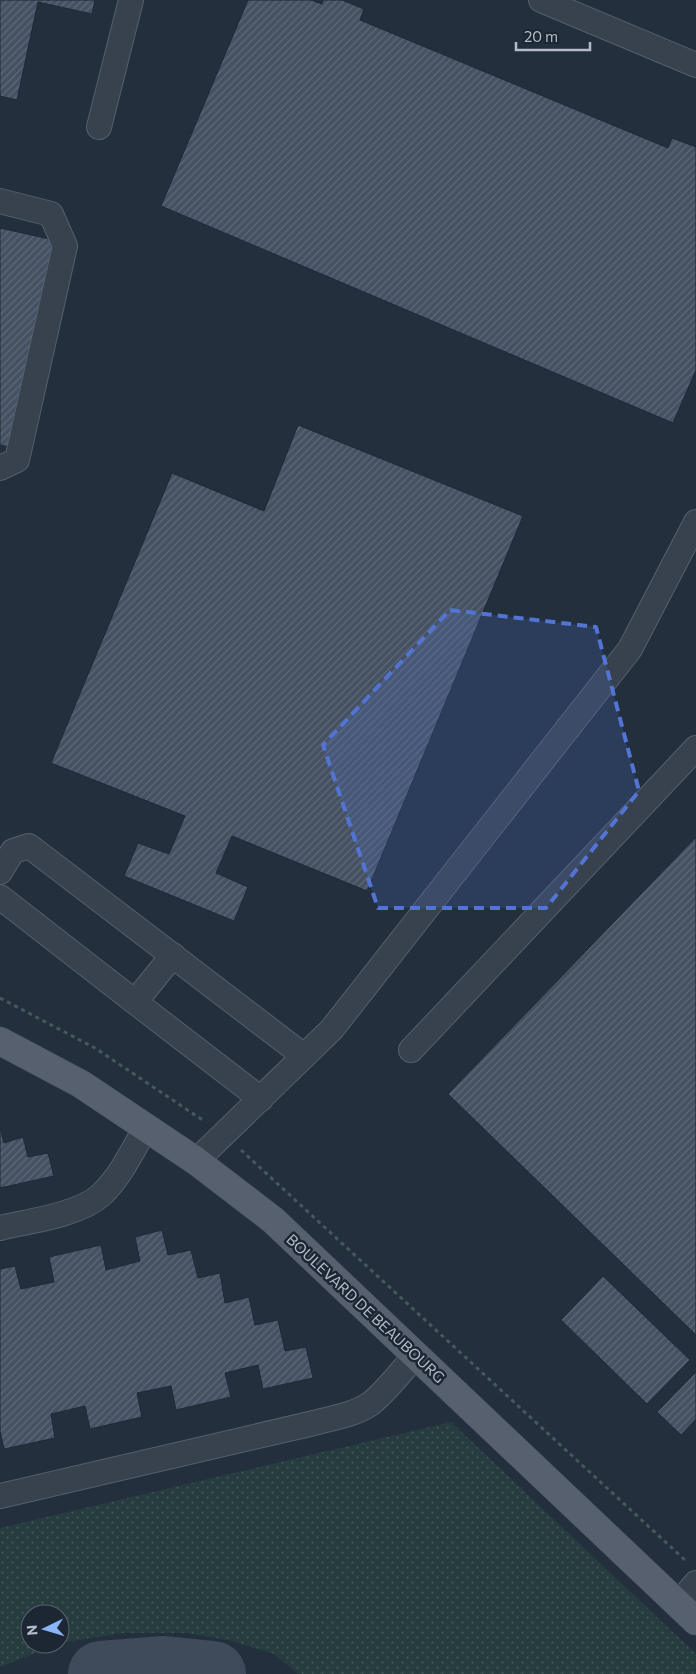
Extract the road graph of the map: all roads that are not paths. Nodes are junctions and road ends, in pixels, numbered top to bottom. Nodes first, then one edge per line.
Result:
1 (132, 0) edge
2 (542, 0) edge
3 (696, 65) edge
4 (100, 127) dead end
5 (0, 201) edge
6 (0, 468) edge
7 (696, 522) edge
8 (696, 748) edge
9 (0, 872) edge
10 (0, 896) edge
11 (173, 955) junction
12 (135, 1002) junction
13 (0, 1041) edge
14 (411, 1050) dead end
15 (304, 1056) junction
16 (261, 1099) junction
17 (146, 1127) junction
18 (196, 1160) junction
19 (0, 1228) edge
20 (416, 1356) junction
21 (0, 1496) edge
22 (696, 1584) edge
23 (687, 1612) edge

1 - 4 lane
2 - 3 lane
5 - 6 lane
7 - 15 lane
8 - 14 lane
9 - 11 lane
10 - 12 lane
11 - 12 lane
11 - 15 lane
12 - 16 lane
13 - 17 main road, BOULEVARD DE BEAUBOURG
15 - 16 lane
16 - 18 lane
17 - 18 main road, BOULEVARD DE BEAUBOURG
17 - 19 lane
18 - 20 main road, BOULEVARD DE BEAUBOURG
20 - 21 lane
20 - 23 main road, BOULEVARD DE BEAUBOURG
22 - 23 lane

